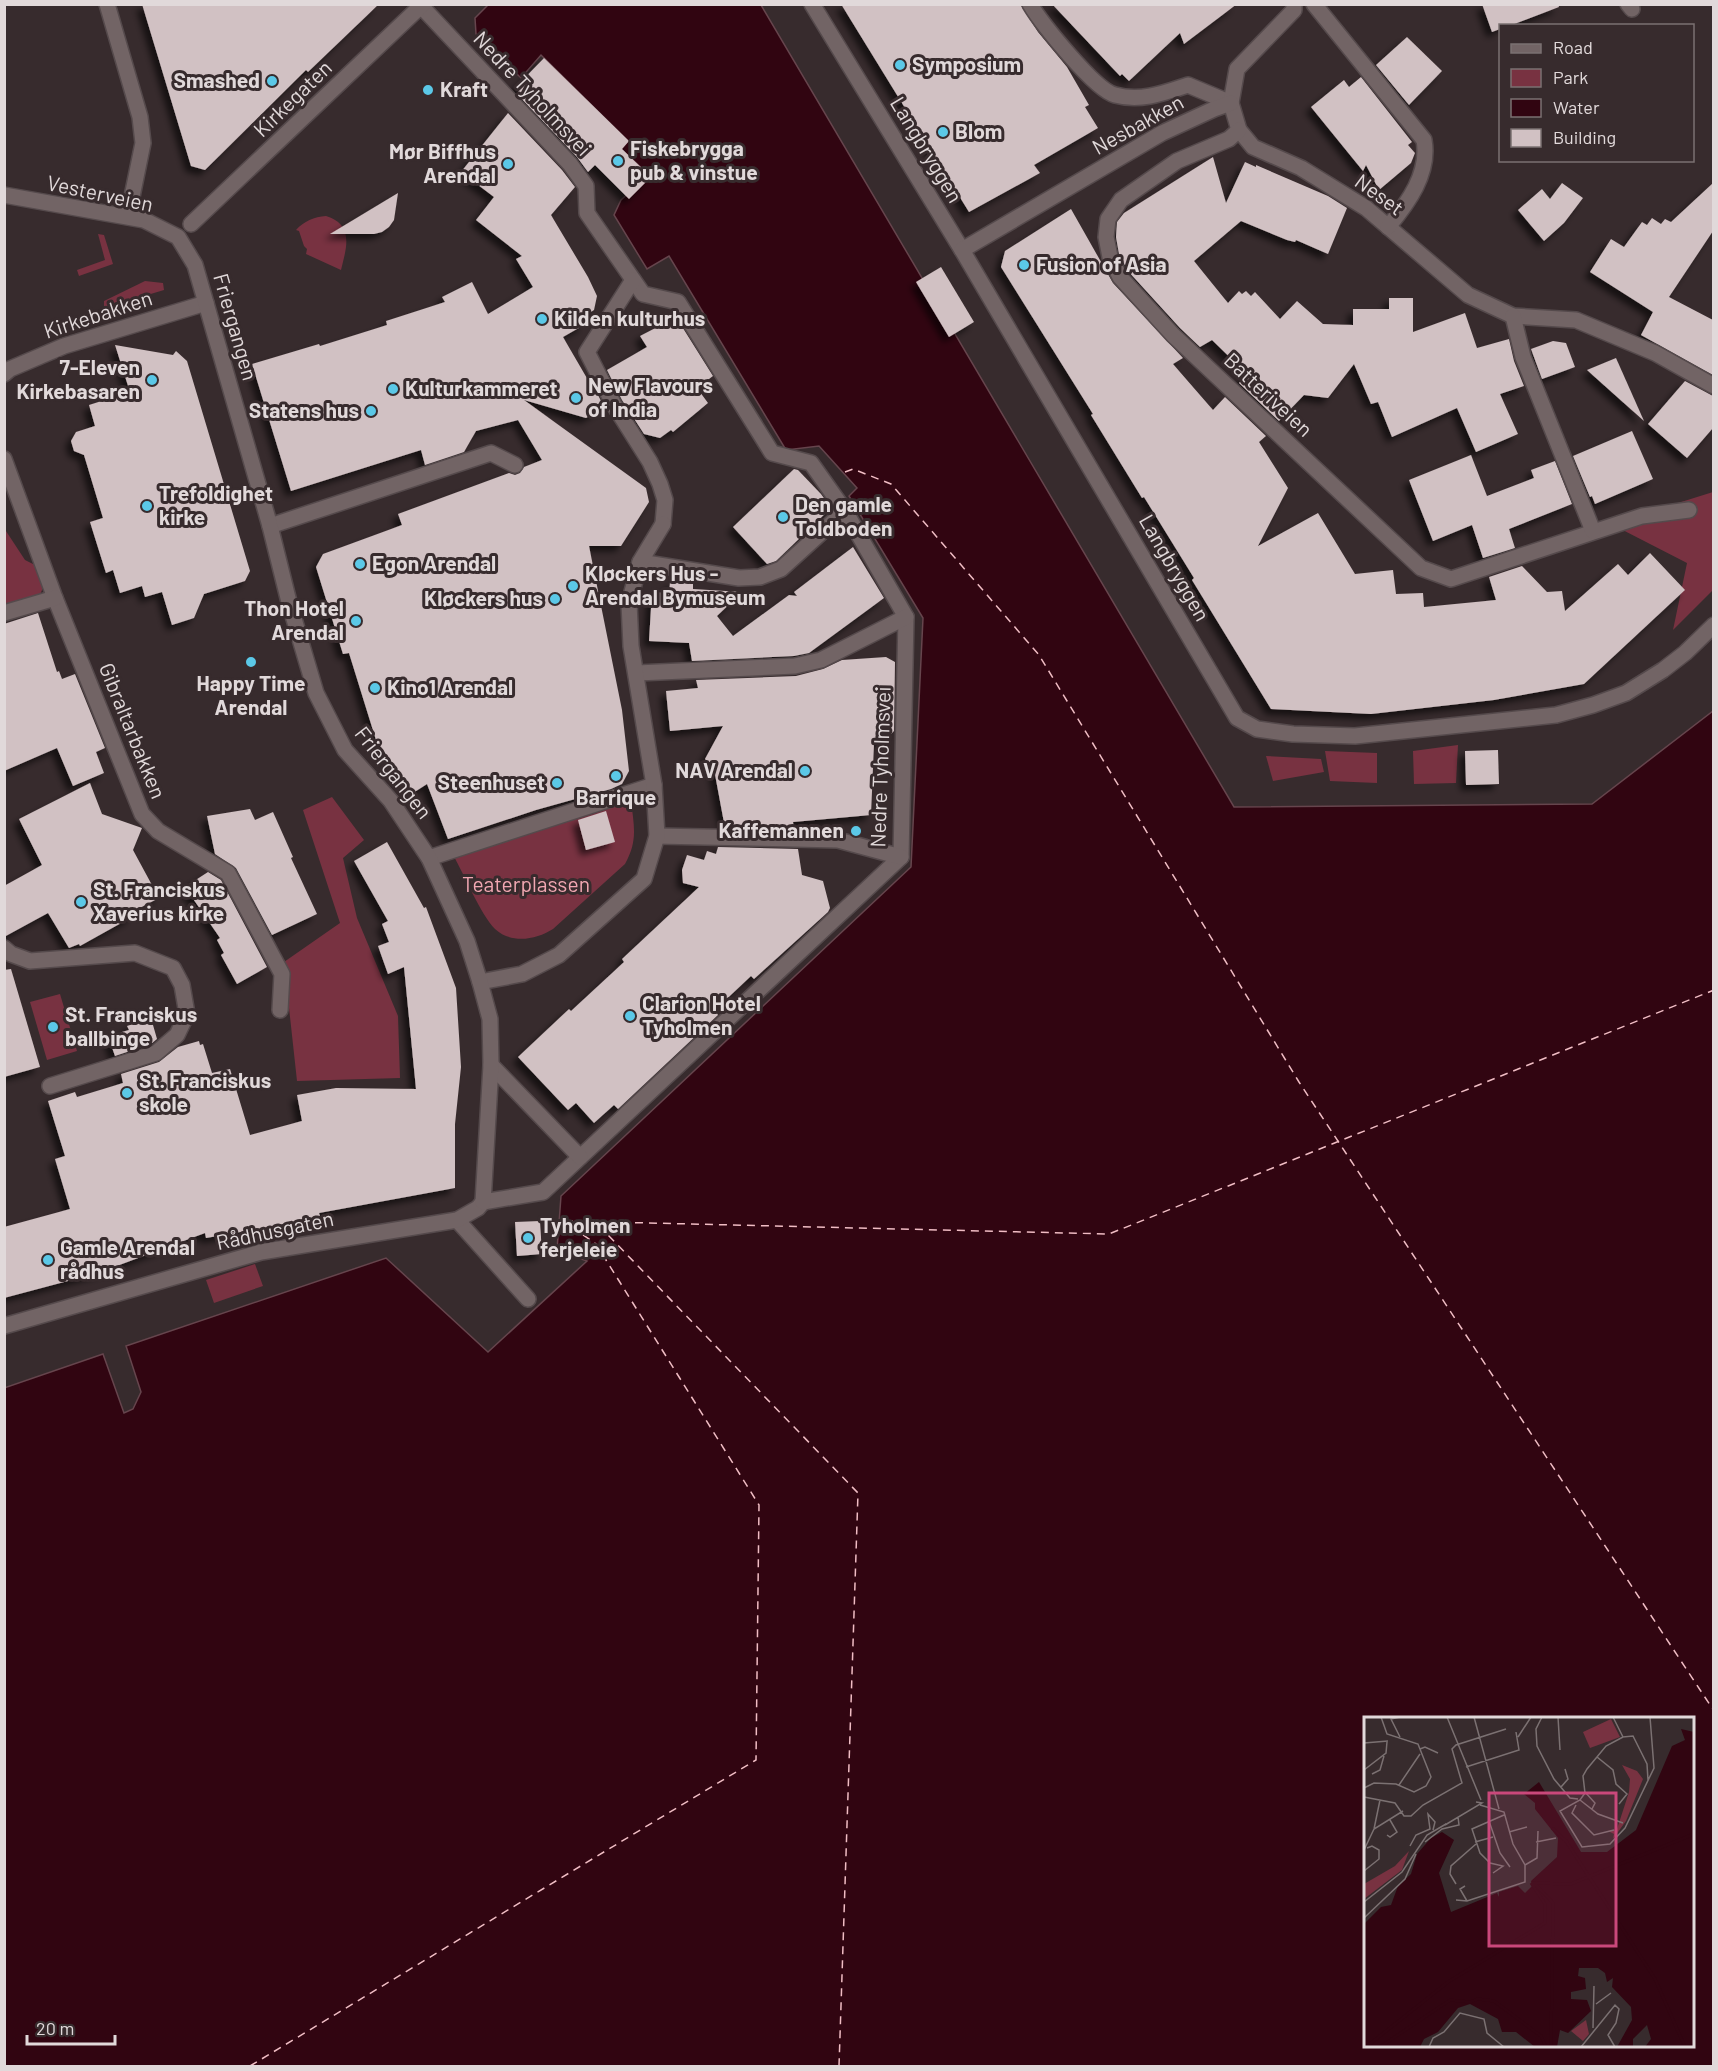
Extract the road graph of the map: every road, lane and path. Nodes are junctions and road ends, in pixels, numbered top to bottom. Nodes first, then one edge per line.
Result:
1 (107, 4) edge
2 (812, 4) edge
3 (1030, 4) edge
4 (1294, 4) edge
5 (1314, 4) edge
6 (422, 5) edge
7 (1231, 103) junction
8 (1239, 130) junction
9 (7, 197) edge
10 (128, 216) junction
11 (191, 224) dead end
12 (1388, 227) junction
13 (178, 237) joint
14 (962, 250) junction
15 (633, 280) junction
16 (206, 303) junction
17 (1513, 316) junction
18 (4, 374) edge
19 (1713, 386) edge
20 (4, 459) edge
21 (515, 465) dead end
22 (1689, 510) dead end
23 (845, 511) junction
24 (270, 526) junction
25 (1593, 531) junction
26 (640, 562) junction
27 (55, 598) junction
28 (4, 613) edge
29 (906, 617) junction
30 (1713, 625) edge
31 (637, 673) junction
32 (654, 785) junction
33 (657, 836) junction
34 (901, 856) junction
35 (429, 858) junction
36 (4, 948) edge
37 (480, 982) junction
38 (280, 1010) dead end
39 (491, 1065) junction
40 (50, 1086) dead end
41 (580, 1157) junction
42 (483, 1202) junction
43 (457, 1220) junction
44 (528, 1299) dead end
45 (4, 1326) edge

1 - 10 street
2 - 14 street, Langbryggen
3 - 7 street
4 - 7 street
5 - 12 street
6 - 11 street, Kirkegaten
6 - 15 street, Nedre Tyholmsvei
7 - 8 street
7 - 14 street, Nesbakken
8 - 12 street, Neset
8 - 25 street, Batteriveien
9 - 10 street, Vesterveien
10 - 13 street, Vesterveien
12 - 17 street, Neset
13 - 16 street, Friergangen
14 - 30 street, Langbryggen
15 - 23 street, Nedre Tyholmsvei
15 - 26 street
16 - 18 street, Kirkebakken
16 - 24 street, Friergangen
17 - 19 street
17 - 25 street
20 - 27 street, Gibraltarbakken
21 - 24 street
22 - 25 street, Batteriveien
23 - 26 street
23 - 29 street, Nedre Tyholmsvei
24 - 35 street, Friergangen
26 - 31 street
27 - 28 street
27 - 38 street, Gibraltarbakken
29 - 31 street
29 - 34 street, Nedre Tyholmsvei
31 - 32 street
32 - 33 street
32 - 35 street
33 - 34 street
33 - 37 street
34 - 41 street, Nedre Tyholmsvei
35 - 37 street, Friergangen
36 - 40 street
37 - 39 street, Friergangen
39 - 41 street
39 - 42 street, Friergangen
41 - 42 street, Nedre Tyholmsvei
42 - 43 street, Rådhusgaten
43 - 44 street
43 - 45 street, Rådhusgaten

